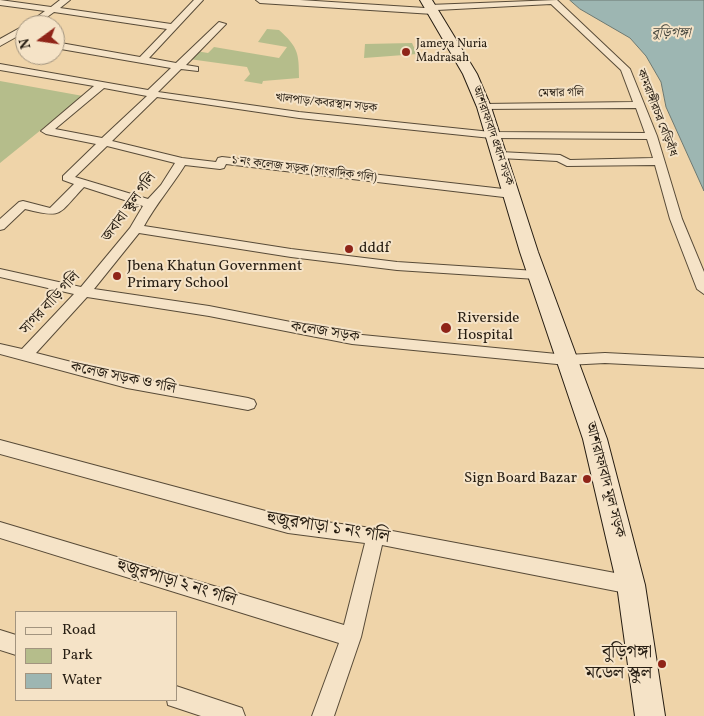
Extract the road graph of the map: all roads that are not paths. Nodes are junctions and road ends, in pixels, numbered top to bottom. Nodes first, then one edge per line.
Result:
1 (66, 0) edge
2 (199, 0) edge
3 (260, 0) edge
4 (552, 0) edge
5 (0, 2) edge
6 (429, 6) edge
7 (53, 10) junction
8 (45, 15) edge
9 (176, 24) junction
10 (222, 24) dead end
11 (5, 37) edge
12 (0, 43) edge
13 (65, 47) edge
14 (147, 60) junction
15 (162, 61) dead end
16 (178, 65) junction
17 (0, 67) edge
18 (195, 69) dead end
19 (101, 86) junction
20 (152, 94) junction
21 (640, 105) junction
22 (484, 108) junction
23 (491, 135) junction
24 (652, 136) junction
25 (104, 142) junction
26 (500, 155) junction
27 (182, 161) junction
28 (660, 161) junction
29 (81, 183) junction
30 (512, 194) junction
31 (150, 204) junction
32 (0, 226) edge
33 (136, 229) junction
34 (528, 252) joint
35 (102, 272) joint
36 (0, 273) edge
37 (536, 275) junction
38 (704, 289) edge
39 (85, 292) junction
40 (0, 349) edge
41 (24, 357) junction
42 (567, 360) junction
43 (704, 363) edge
44 (248, 404) dead end
45 (0, 447) edge
46 (0, 530) edge
47 (376, 538) junction
48 (631, 585) junction
49 (352, 637) junction
50 (0, 640) edge
51 (15, 645) edge
52 (178, 698) edge
53 (234, 716) edge
54 (323, 716) edge
55 (650, 716) edge

1 - 7 street
2 - 9 street
3 - 6 street
4 - 6 street
4 - 21 street, কামরাঙ্গীরচর বেড়িবাঁধ
5 - 7 street
6 - 22 street, আশরাফাবাদ প্রধান সড়ক
7 - 8 street
7 - 9 street
9 - 14 street
10 - 16 street
11 - 12 street
13 - 14 street
14 - 15 street
14 - 16 street
16 - 18 street
16 - 20 street
17 - 19 street, খালপাড়/কবরস্থান সড়ক
19 - 20 street, খালপাড়/কবরস্থান সড়ক
19 - 25 street, ১ নং কলেজ সড়ক (সাংবাদিক গলি)
20 - 23 street, খালপাড়/কবরস্থান সড়ক
20 - 25 street
21 - 22 street, মেম্বার গলি
21 - 24 street, কামরাঙ্গীরচর বেড়িবাঁধ
22 - 23 street, আশরাফাবাদ প্রধান সড়ক
23 - 24 street, খালপাড়/কবরস্থান সড়ক
23 - 26 street, আশরাফাবাদ প্রধান সড়ক
24 - 28 street, কামরাঙ্গীরচর বেড়িবাঁধ
25 - 27 street, ১ নং কলেজ সড়ক (সাংবাদিক গলি)
25 - 29 street
26 - 28 street
26 - 30 street, আশরাফাবাদ প্রধান সড়ক
27 - 30 street, ১ নং কলেজ সড়ক (সাংবাদিক গলি)
27 - 31 street, জবাবা স্কুল গলি
28 - 38 street, কামরাঙ্গীরচর বেড়িবাঁধ
29 - 31 street
29 - 32 street
30 - 34 street, আশরাফাবাদ প্রধান সড়ক
31 - 33 street, জবাবা স্কুল গলি
33 - 35 street, জবাবা স্কুল গলি
33 - 37 street
34 - 37 street, আশরাফাবাদ মূল সড়ক
35 - 39 street, সাগর বাড়ি গলি
36 - 39 street, কলেজ সড়ক
37 - 42 street, আশরাফাবাদ মূল সড়ক
39 - 41 street, সাগর বাড়ি গলি
39 - 42 street, কলেজ সড়ক
40 - 41 street, কলেজ সড়ক ও গলি
41 - 44 street, কলেজ সড়ক ও গলি
42 - 43 street, কলেজ সড়ক
42 - 48 street, আশরাফাবাদ মূল সড়ক
45 - 47 street, হুজুরপাড়া ১ নং গলি
46 - 49 street, হুজুরপাড়া ২ নং গলি
47 - 48 street, হুজুরপাড়া ১ নং গলি
47 - 49 street
48 - 55 street, আশরাফাবাদ মূল সড়ক
49 - 54 street
50 - 51 street
52 - 53 street

